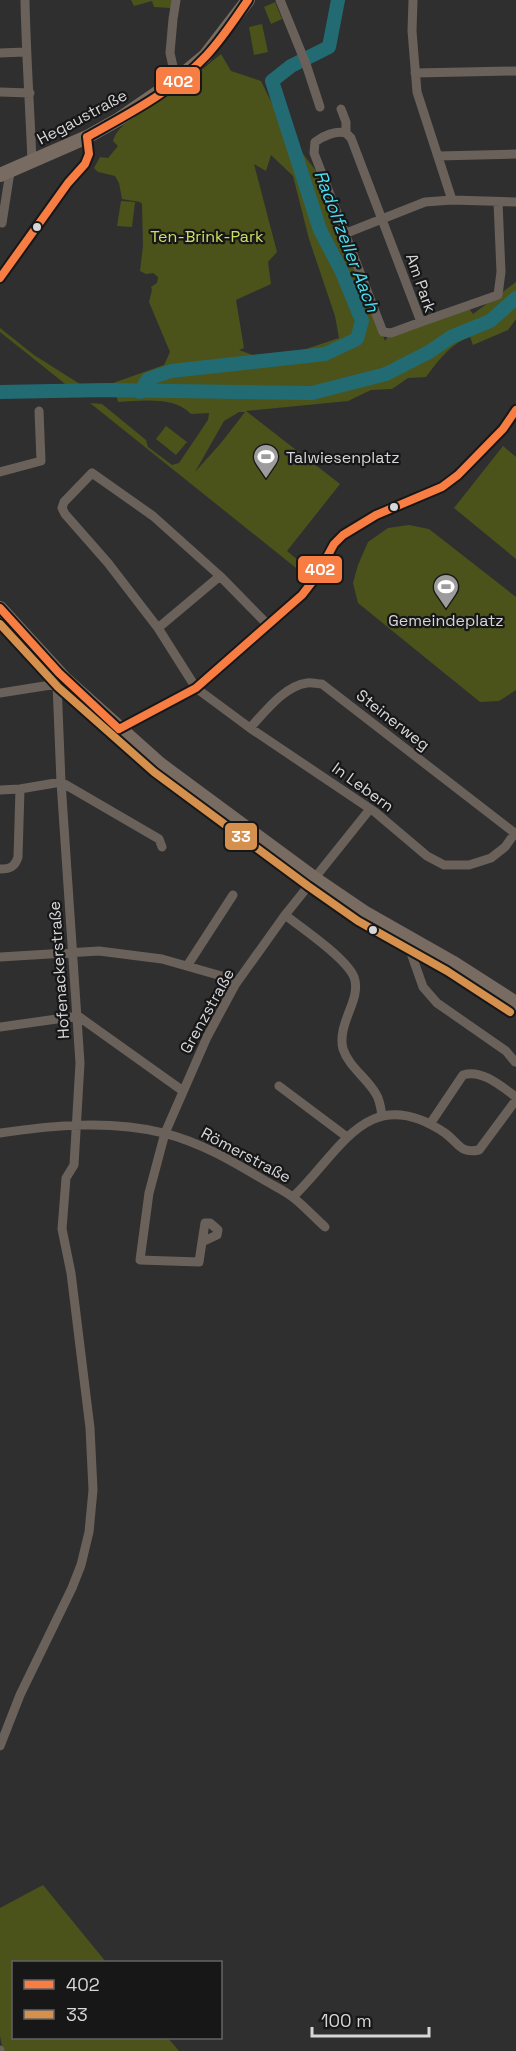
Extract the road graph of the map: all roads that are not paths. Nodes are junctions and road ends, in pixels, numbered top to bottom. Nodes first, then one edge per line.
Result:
1 (25, 0) edge
2 (176, 0) edge
3 (248, 0) edge
4 (280, 0) edge
5 (413, 0) edge
6 (26, 52) junction
7 (0, 53) edge
8 (516, 71) edge
9 (415, 73) junction
10 (176, 81) junction
11 (0, 92) edge
12 (30, 93) junction
13 (320, 107) dead end
14 (341, 109) dead end
15 (346, 133) junction
16 (87, 137) junction
17 (516, 154) edge
18 (438, 156) junction
19 (32, 162) junction
20 (5, 173) edge
21 (452, 200) junction
22 (498, 202) junction
23 (516, 202) edge
24 (382, 219) junction
25 (2, 223) dead end
26 (344, 234) junction
27 (0, 278) edge
28 (421, 322) junction
29 (516, 410) edge
30 (39, 411) dead end
31 (0, 472) edge
32 (220, 576) junction
33 (1, 612) edge
34 (268, 625) junction
35 (158, 628) junction
36 (61, 682) junction
37 (196, 688) junction
38 (0, 693) edge
39 (250, 728) junction
40 (119, 729) junction
41 (60, 782) junction
42 (20, 789) junction
43 (0, 790) edge
44 (370, 809) junction
45 (515, 834) edge
46 (162, 847) dead end
47 (0, 869) edge
48 (314, 878) junction
49 (233, 895) dead end
50 (285, 915) junction
51 (415, 941) junction
52 (73, 951) junction
53 (0, 957) edge
54 (187, 966) junction
55 (236, 985) junction
56 (516, 1003) edge
57 (78, 1017) junction
58 (0, 1027) edge
59 (514, 1062) dead end
60 (279, 1086) dead end
61 (183, 1091) junction
62 (516, 1099) edge
63 (382, 1116) junction
64 (426, 1122) junction
65 (77, 1125) junction
66 (0, 1133) edge
67 (165, 1133) junction
68 (347, 1137) junction
69 (293, 1197) junction
70 (325, 1227) dead end
71 (202, 1242) dead end
72 (0, 1746) edge

1 - 6 street
2 - 10 street
3 - 10 main road, Hegaustraße
4 - 13 street
5 - 9 street
6 - 7 street
6 - 12 street
8 - 9 street
9 - 18 street
10 - 16 main road, Hegaustraße
11 - 12 street
12 - 19 street
14 - 15 street, Am Park
15 - 24 street, Am Park
15 - 26 street, Am Park
16 - 19 main road, Hegaustraße
16 - 27 street
17 - 18 street
18 - 21 street
19 - 20 main road, Hegaustraße
20 - 25 street
21 - 22 street
21 - 24 street
22 - 23 street
22 - 28 street
24 - 26 street
24 - 28 street, Am Park
26 - 28 street, Am Park
29 - 34 street
30 - 31 street
32 - 34 street
32 - 35 street
32 - 35 street
33 - 36 main road
34 - 37 street
35 - 37 street
36 - 38 street
36 - 40 main road
36 - 41 street, Hofenackerstraße
37 - 39 street, In Lebern
37 - 40 street
39 - 44 street, In Lebern
39 - 45 street, Steinerweg
40 - 48 main road
41 - 42 street
41 - 46 street
41 - 52 street, Hofenackerstraße
42 - 43 street
42 - 47 street
44 - 45 street, In Lebern
44 - 48 street, Grenzstraße
48 - 50 street, Grenzstraße
48 - 51 main road
49 - 54 street
50 - 55 street, Grenzstraße
50 - 63 street
51 - 56 main road
51 - 59 street
52 - 53 street
52 - 54 street
52 - 57 street, Hofenackerstraße
54 - 55 street
55 - 61 street, Grenzstraße
57 - 58 street
57 - 61 street
57 - 65 street, Hofenackerstraße
60 - 68 street
61 - 67 street, Grenzstraße
62 - 64 street
62 - 64 street
63 - 64 street
63 - 68 street
65 - 66 street, Römerstraße
65 - 67 street, Römerstraße
65 - 72 street, Hofenackerstraße
67 - 69 street, Römerstraße
67 - 71 street, Grenzstraße
68 - 69 street
69 - 70 street, Römerstraße

